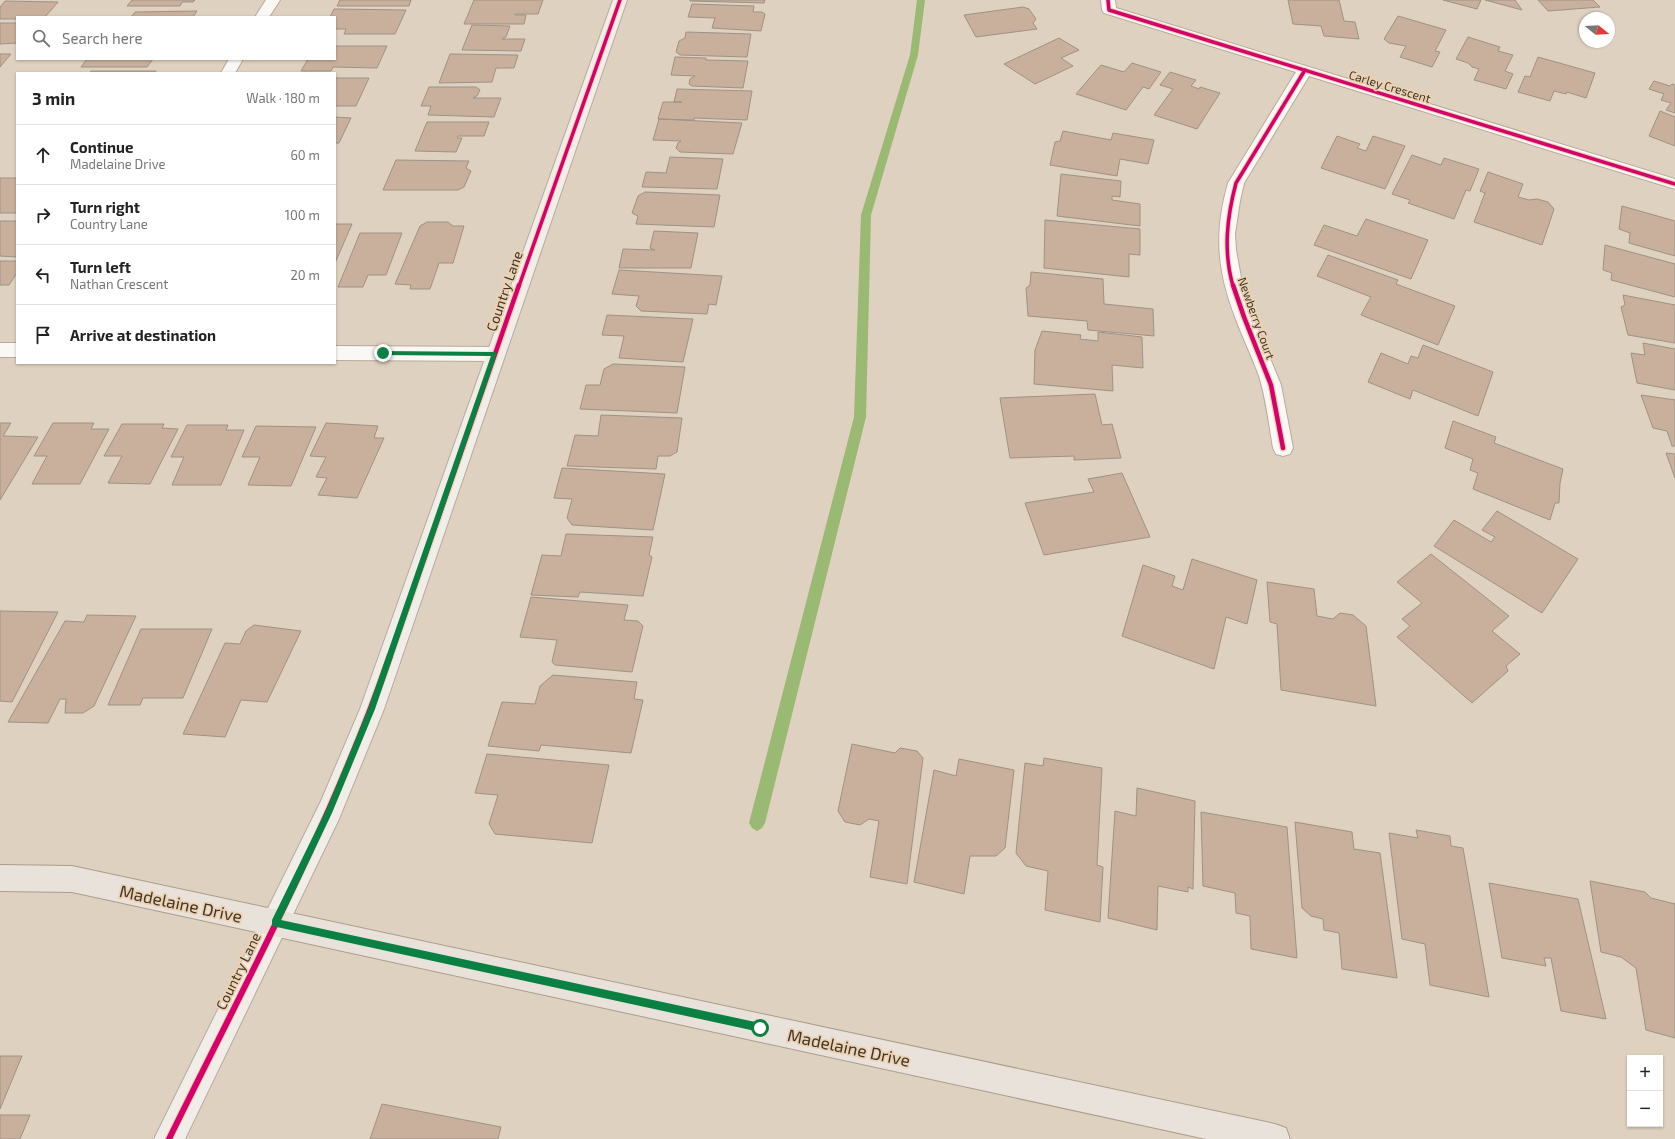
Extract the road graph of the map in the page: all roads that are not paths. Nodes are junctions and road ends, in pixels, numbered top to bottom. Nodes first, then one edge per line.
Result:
1 (273, 0) edge
2 (620, 0) edge
3 (1108, 0) edge
4 (263, 16) edge
5 (235, 60) edge
6 (1304, 70) junction
7 (229, 72) edge
8 (1675, 184) edge
9 (0, 350) edge
10 (16, 350) edge
11 (336, 353) edge
12 (495, 354) junction
13 (1283, 448) dead end
14 (0, 878) edge
15 (275, 923) junction
16 (169, 1139) edge
17 (1275, 1139) edge

1 - 4 street
2 - 12 street, Country Lane
3 - 6 street, Carley Crescent
5 - 7 street
6 - 8 street, Carley Crescent
6 - 13 street, Newberry Court
9 - 10 street
11 - 12 street
12 - 15 street, Country Lane
14 - 15 main road, Madelaine Drive
15 - 16 street, Country Lane
15 - 17 main road, Madelaine Drive

